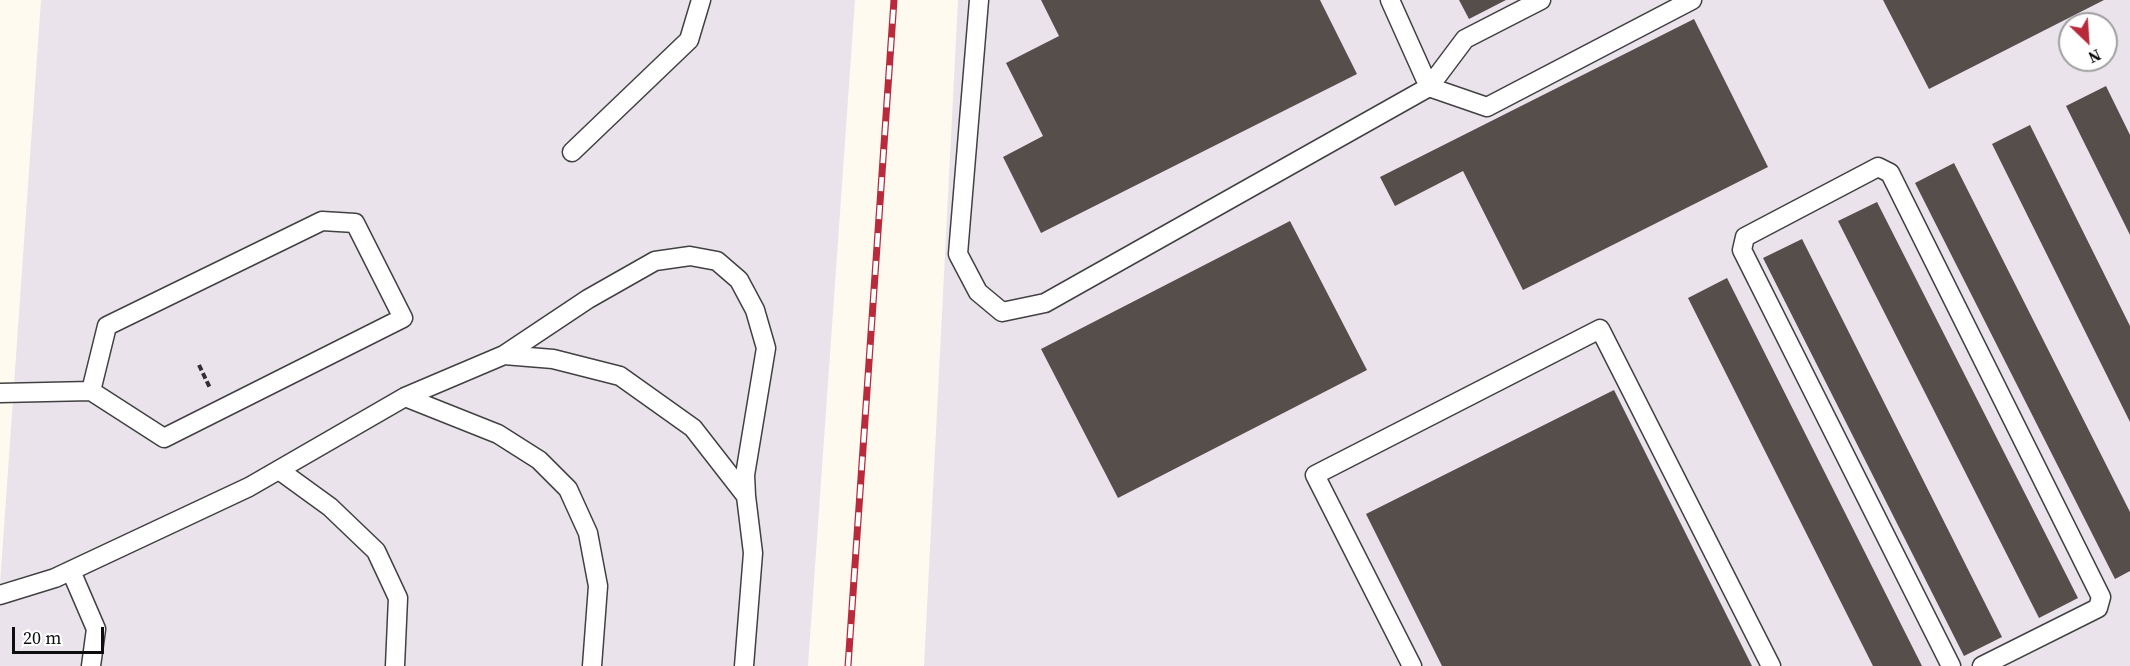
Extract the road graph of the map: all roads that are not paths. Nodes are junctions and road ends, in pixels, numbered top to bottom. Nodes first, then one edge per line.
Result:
1 (701, 0) edge
2 (979, 0) edge
3 (1390, 0) edge
4 (1541, 0) edge
5 (1692, 0) edge
6 (1429, 87) junction
7 (572, 152) dead end
8 (504, 355) junction
9 (91, 391) junction
10 (0, 393) edge
11 (405, 397) junction
12 (279, 470) junction
13 (746, 496) junction
14 (71, 571) junction
15 (0, 595) edge
16 (90, 666) edge
17 (395, 666) edge
18 (592, 666) edge
19 (744, 666) edge
20 (1412, 666) edge
21 (1771, 666) edge
22 (1951, 666) edge
23 (1982, 666) edge

1 - 7 lane
2 - 6 lane
3 - 6 lane
4 - 6 lane
5 - 6 lane
8 - 11 lane
8 - 13 lane
8 - 13 lane
9 - 9 lane
9 - 10 lane
11 - 12 lane
11 - 18 lane
12 - 14 lane
12 - 17 lane
13 - 19 lane
14 - 15 lane
14 - 16 lane
20 - 21 lane
22 - 23 lane

